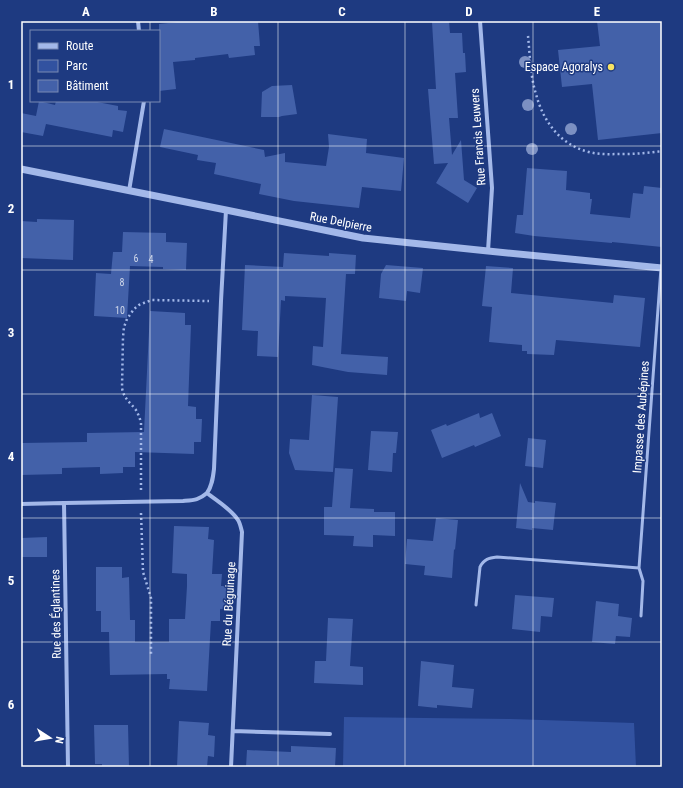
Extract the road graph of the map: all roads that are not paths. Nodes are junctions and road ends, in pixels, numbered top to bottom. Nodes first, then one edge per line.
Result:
1 (480, 21) edge
2 (144, 102) edge
3 (21, 170) edge
4 (129, 191) junction
5 (226, 210) junction
6 (488, 251) junction
7 (662, 268) edge
8 (207, 494) junction
9 (64, 503) junction
10 (21, 504) edge
11 (639, 568) junction
12 (476, 604) dead end
13 (641, 616) dead end
14 (233, 731) junction
15 (330, 734) dead end
16 (68, 767) edge
17 (231, 767) edge

1 - 6 street, Rue Francis Leuwers
2 - 4 street
3 - 4 street, Rue Delpierre
4 - 5 street, Rue Delpierre
5 - 6 street, Rue Delpierre
5 - 8 street
6 - 7 street, Rue Delpierre
7 - 11 lane, Impasse des Aubépines
8 - 9 street
8 - 14 street, Rue du Béguinage
9 - 10 street
9 - 16 street, Rue des Églantines
11 - 12 lane
11 - 13 lane, Impasse des Aubépines
14 - 15 street
14 - 17 street, Rue du Béguinage

